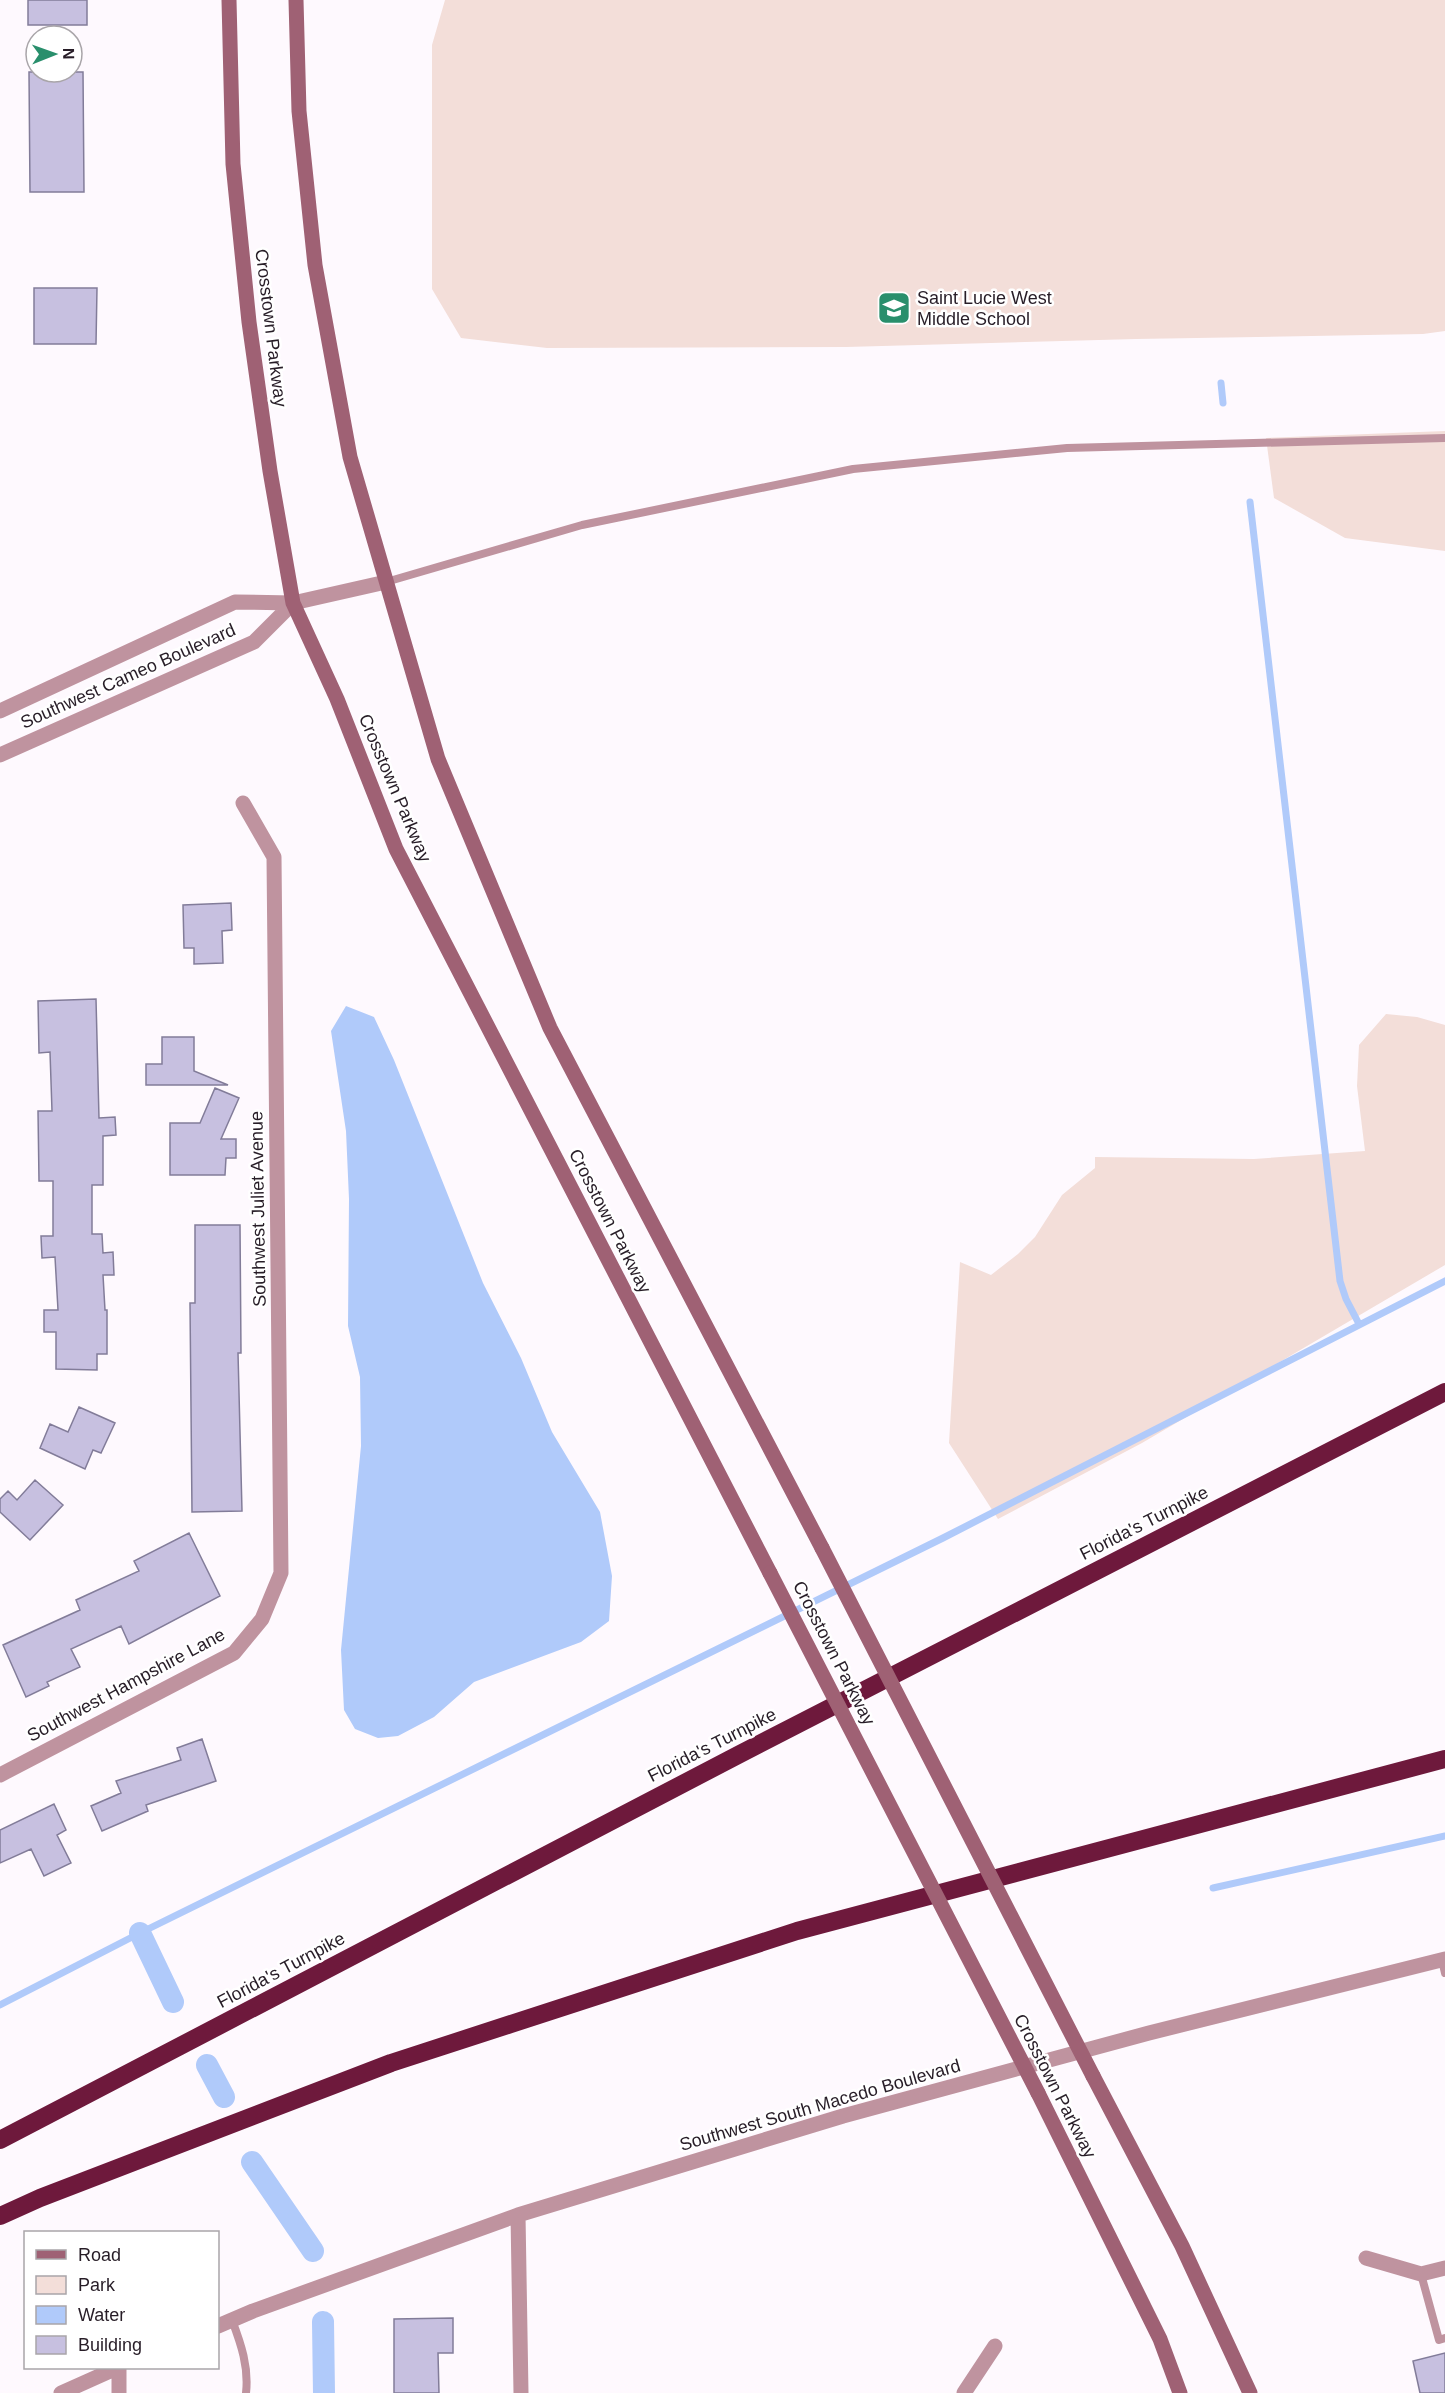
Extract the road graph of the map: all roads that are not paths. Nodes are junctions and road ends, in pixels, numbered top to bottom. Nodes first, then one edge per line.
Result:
1 (229, 0) edge
2 (296, 0) edge
3 (1445, 438) edge
4 (386, 582) junction
5 (293, 603) junction
6 (0, 711) edge
7 (0, 755) edge
8 (243, 803) dead end
9 (1445, 1392) edge
10 (262, 1619) joint
11 (1445, 1759) edge
12 (0, 1775) edge
13 (1444, 1964) edge
14 (0, 2140) edge
15 (0, 2216) edge
16 (518, 2216) junction
17 (1366, 2258) dead end
18 (1445, 2268) edge
19 (1421, 2274) junction
20 (232, 2320) junction
21 (219, 2326) edge
22 (1445, 2338) edge
23 (995, 2346) dead end
24 (114, 2369) edge
25 (118, 2369) edge
26 (61, 2393) edge
27 (119, 2393) edge
28 (246, 2393) edge
29 (521, 2393) edge
30 (964, 2393) edge
31 (1180, 2393) edge
32 (1250, 2393) edge

1 - 5 main road, Crosstown Parkway
2 - 4 main road, Crosstown Parkway
3 - 4 lane
4 - 5 street, Southwest Cameo Boulevard
4 - 32 main road, Crosstown Parkway, bridge
5 - 6 street, Southwest Cameo Boulevard
5 - 7 street, Southwest Cameo Boulevard
5 - 31 main road, Crosstown Parkway, bridge
8 - 10 street, Southwest Juliet Avenue
9 - 14 highway, Florida's Turnpike
10 - 12 street, Southwest Hampshire Lane
11 - 15 highway
13 - 16 street, Southwest South Macedo Boulevard
16 - 20 street, Southwest South Macedo Boulevard
16 - 29 street
17 - 19 street
18 - 19 street
19 - 22 lane
20 - 21 street, Southwest South Macedo Boulevard
20 - 28 lane
23 - 30 street
24 - 26 street
25 - 27 street

